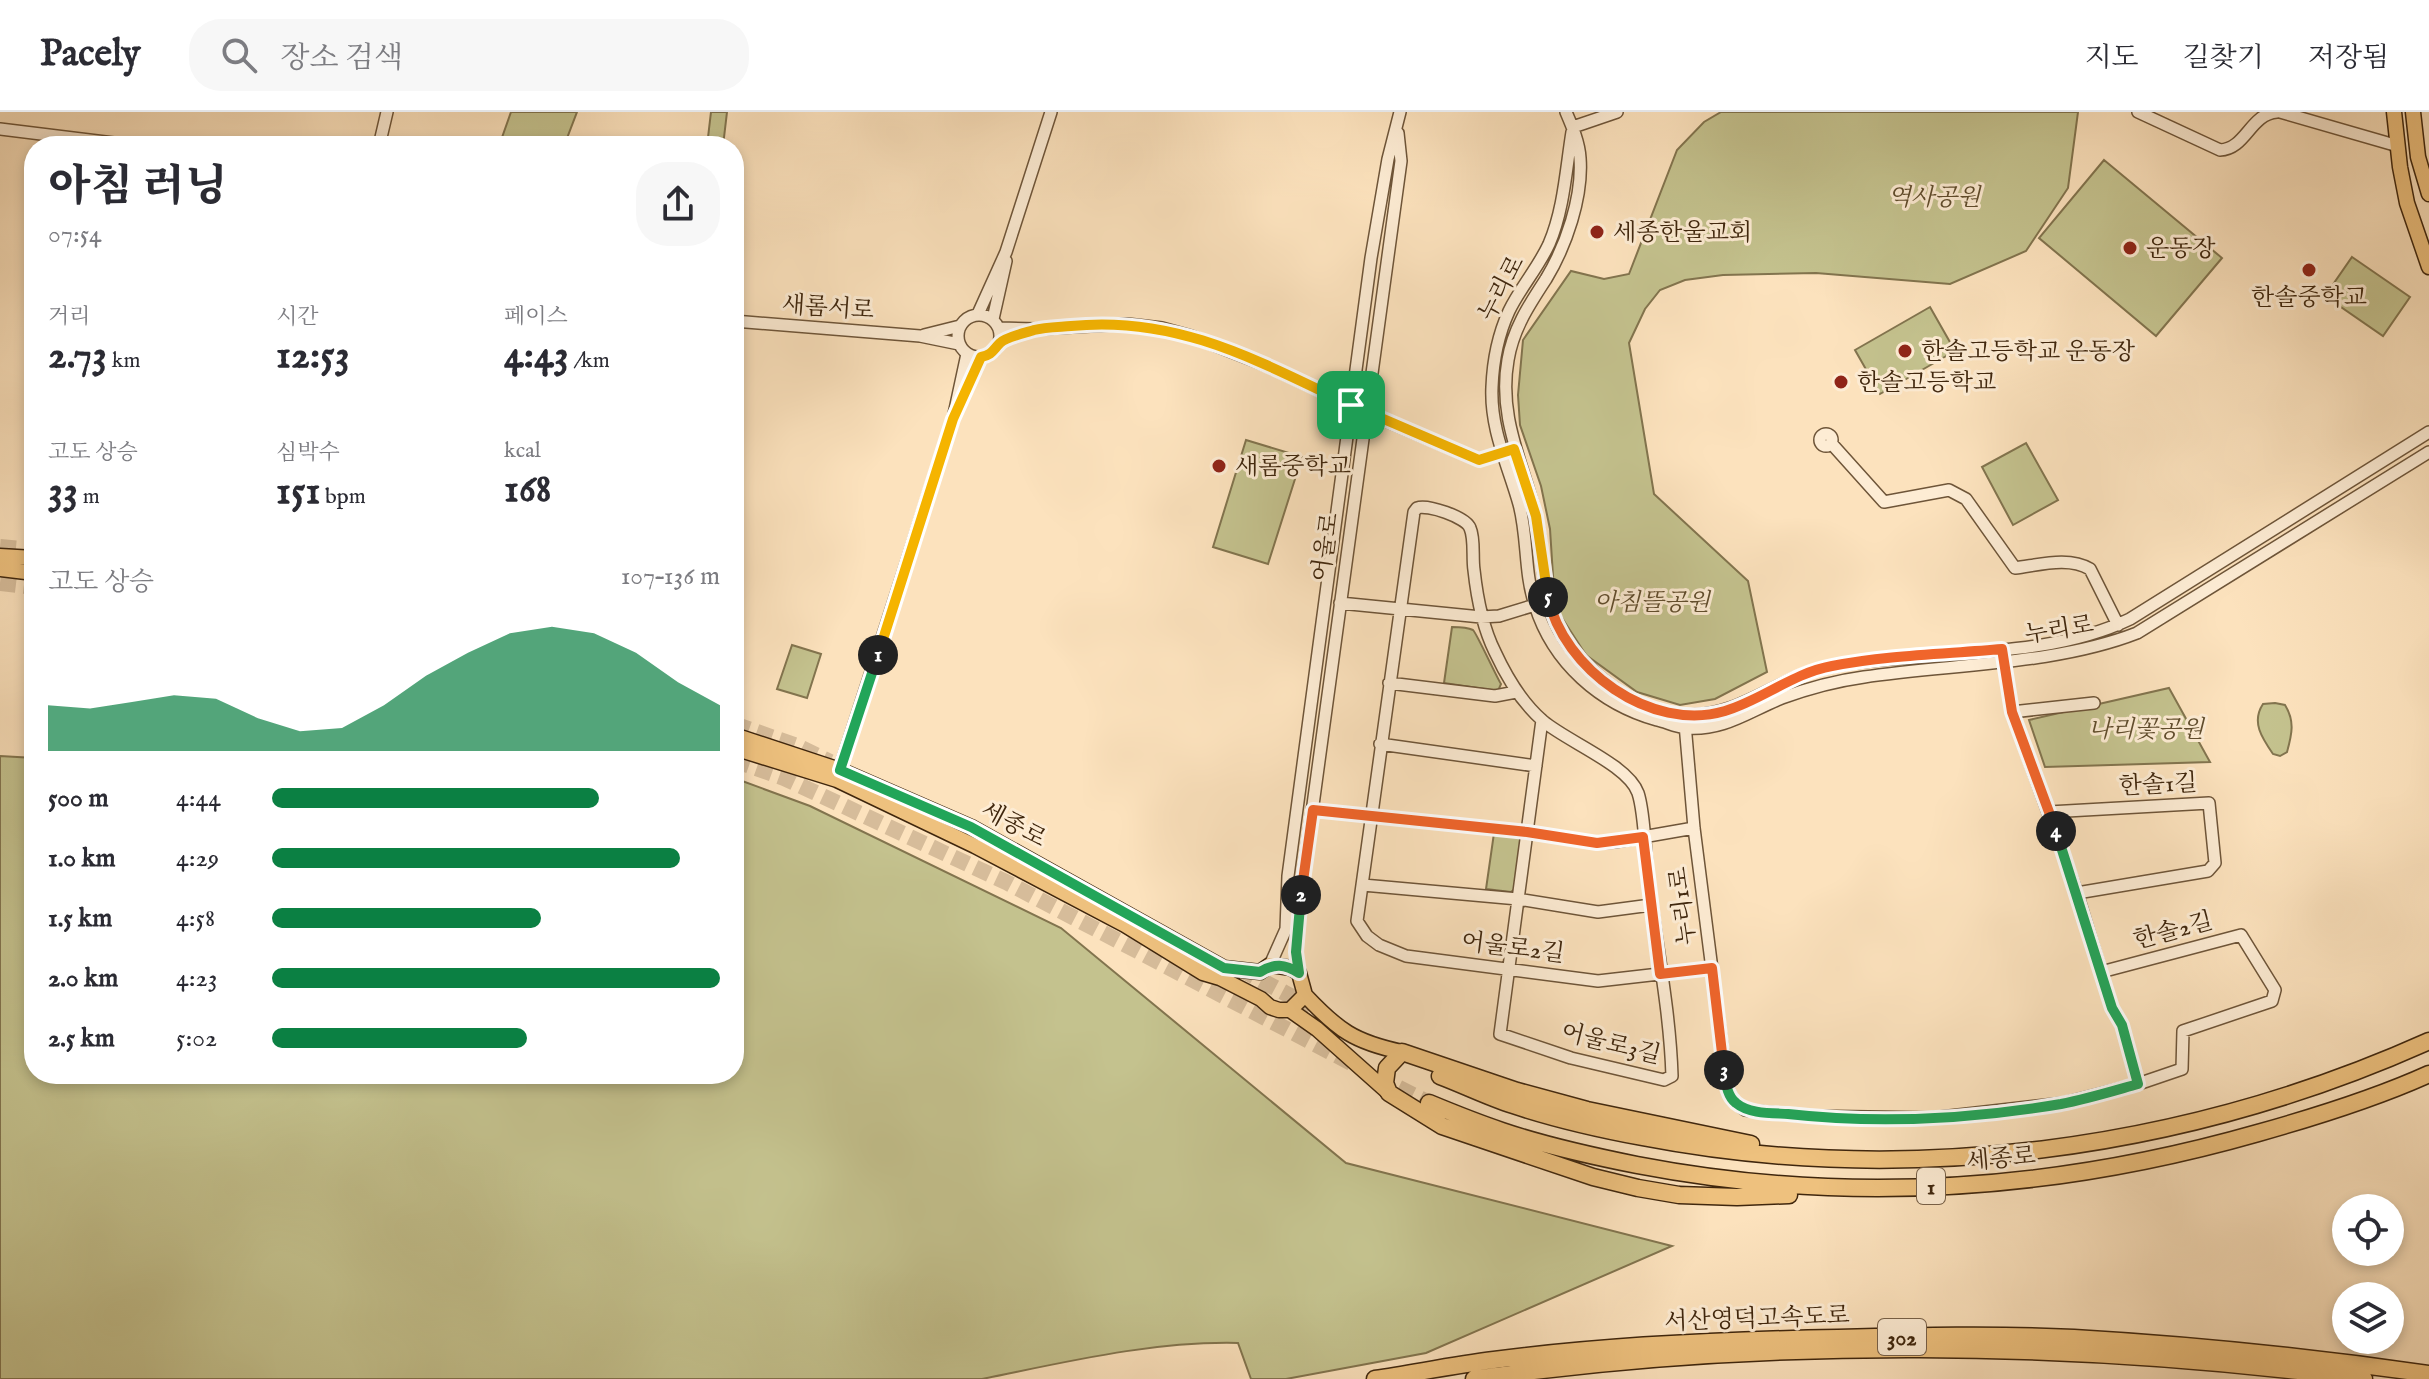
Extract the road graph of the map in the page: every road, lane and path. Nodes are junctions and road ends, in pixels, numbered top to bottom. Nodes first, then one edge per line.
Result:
1 (387, 112) edge
2 (1051, 112) edge
3 (1400, 112) edge
4 (1566, 112) edge
5 (1617, 112) edge
6 (2138, 112) edge
7 (2278, 112) edge
8 (2394, 112) edge
9 (2413, 112) edge
10 (1573, 127) junction
11 (1398, 128) junction
12 (0, 129) edge
13 (57, 136) edge
14 (381, 136) edge
15 (2398, 146) junction
16 (2429, 194) edge
17 (1006, 252) junction
18 (2429, 267) edge
19 (978, 314) junction
20 (744, 322) edge
21 (996, 324) junction
22 (960, 326) junction
23 (1036, 329) junction
24 (920, 336) junction
25 (1000, 342) junction
26 (963, 349) junction
27 (981, 357) junction
28 (1351, 405) junction
29 (1365, 412) junction
30 (953, 419) junction
31 (2429, 432) edge
32 (1831, 443) dead end
33 (1514, 449) junction
34 (2429, 452) edge
35 (1501, 454) junction
36 (0, 556) edge
37 (24, 557) edge
38 (0, 569) edge
39 (24, 572) edge
40 (1340, 603) junction
41 (1535, 605) junction
42 (1400, 611) junction
43 (1481, 617) junction
44 (2118, 625) junction
45 (2003, 654) junction
46 (1389, 683) junction
47 (1516, 692) junction
48 (2094, 703) dead end
49 (2012, 712) junction
50 (1542, 720) junction
51 (1685, 722) junction
52 (744, 739) edge
53 (1380, 744) junction
54 (744, 751) edge
55 (1536, 766) junction
56 (838, 775) junction
57 (1313, 810) junction
58 (2049, 812) junction
59 (1370, 816) junction
60 (1694, 828) junction
61 (1527, 832) junction
62 (1643, 837) junction
63 (1363, 885) junction
64 (2077, 893) junction
65 (1518, 899) junction
66 (1651, 905) junction
67 (1508, 968) junction
68 (1712, 968) junction
69 (1265, 969) junction
70 (2101, 972) junction
71 (1299, 973) junction
72 (1660, 974) junction
73 (1305, 995) junction
74 (1261, 999) junction
75 (1290, 1010) junction
76 (2429, 1039) edge
77 (1402, 1052) junction
78 (1440, 1076) dead end
79 (2429, 1076) edge
80 (2138, 1084) junction
81 (1389, 1093) junction
82 (1429, 1103) tunnel mouth
83 (1863, 1160) junction
84 (1863, 1188) junction
85 (2429, 1374) edge
86 (1375, 1379) edge
87 (1474, 1379) edge
88 (2364, 1379) edge

1 - 14 street
2 - 17 street
3 - 11 street, 어울로
4 - 10 street, 누리로
5 - 10 street
6 - 7 street
7 - 15 street
8 - 15 main road
9 - 16 main road
10 - 33 street, 누리로
10 - 35 street, 누리로
11 - 28 street, 어울로
11 - 29 street, 어울로
12 - 13 street
15 - 18 main road
17 - 19 street
17 - 21 street
19 - 21 street
19 - 22 street
20 - 24 street, 새롬서로
21 - 23 street
21 - 25 street
22 - 24 street
22 - 26 street
23 - 25 street
23 - 28 street
24 - 26 street
25 - 27 street
26 - 27 street
26 - 30 street
27 - 30 street
28 - 29 street
28 - 69 street, 어울로
29 - 35 street
29 - 40 street, 어울로
30 - 56 street
31 - 44 street, 누리로
32 - 44 street
33 - 35 street
33 - 51 street, 누리로
34 - 45 street, 누리로
35 - 41 street, 누리로
36 - 37 main road
38 - 39 main road
40 - 42 street
40 - 57 street, 어울로
41 - 43 street
41 - 51 street, 누리로
42 - 43 street
42 - 43 street, 어울로3길
42 - 46 street, 어울로3길
43 - 47 street, 어울로3길
44 - 45 street, 누리로
45 - 49 street
45 - 51 street, 누리로
46 - 47 street
46 - 53 street, 어울로3길
47 - 50 street, 어울로3길
48 - 49 street
49 - 58 street
50 - 55 street, 어울로3길
50 - 62 street, 어울로3길
51 - 60 street, 누리1로
52 - 56 main road, 세종로
53 - 55 street
53 - 59 street, 어울로3길
54 - 56 main road, 세종로
55 - 61 street, 어울로3길
56 - 69 main road, 세종로
56 - 74 main road, 세종로
57 - 59 street
57 - 71 street, 어울로
58 - 64 street
58 - 64 street, 한솔1길
59 - 61 street
59 - 63 street, 어울로2길
60 - 62 street
60 - 68 street, 누리1로
61 - 62 street
61 - 65 street, 어울로3길
62 - 66 street, 어울로3길
63 - 65 street, 어울로2길
63 - 67 street, 어울로2길
64 - 70 street
65 - 66 street, 어울로2길
65 - 67 street, 어울로3길
66 - 72 street, 어울로3길
67 - 72 street, 어울로2길
67 - 72 street, 어울로3길
68 - 72 street, 어울로2길
68 - 80 street, 누리1로
69 - 71 main road, 세종로
69 - 74 main road
70 - 80 street
70 - 80 street, 한솔2길
71 - 73 main road
73 - 75 main road
73 - 77 main road
74 - 75 main road, 세종로
75 - 81 main road, 세종로
76 - 83 highway, 세종로 / 1
77 - 81 highway
77 - 83 highway
78 - 83 highway, 세종로 / 1
79 - 84 highway, 세종로 / 1
81 - 84 highway
82 - 84 highway, 세종로 / 1
85 - 86 highway, 서산영덕고속도로 / 302
87 - 88 highway, 서산영덕고속도로 / 302

